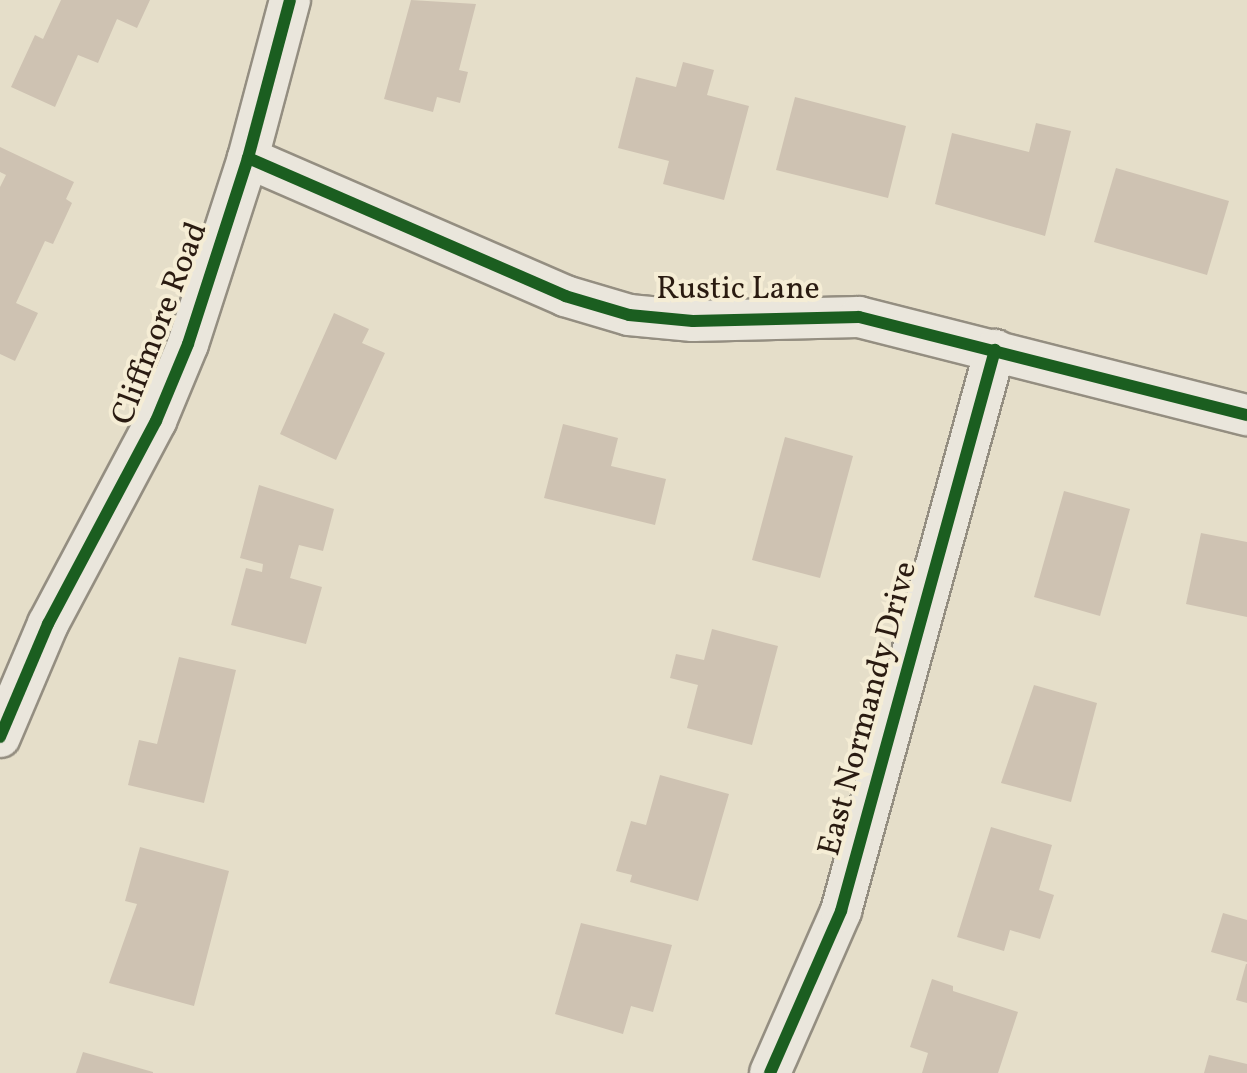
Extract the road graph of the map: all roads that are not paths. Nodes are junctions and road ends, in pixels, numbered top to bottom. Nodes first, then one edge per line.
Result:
1 (290, 0) edge
2 (248, 158) junction
3 (995, 350) junction
4 (1247, 415) edge
5 (0, 737) edge
6 (770, 1073) edge

1 - 2 street, Cliffmore Road
2 - 3 street, Rustic Lane
2 - 5 street, Cliffmore Road
3 - 4 street, Rustic Lane
3 - 6 street, East Normandy Drive

